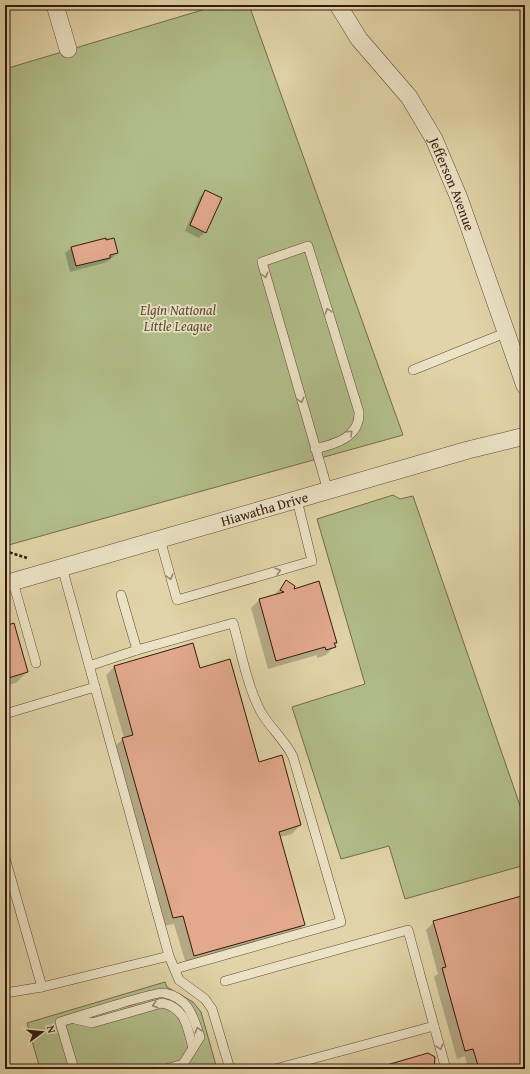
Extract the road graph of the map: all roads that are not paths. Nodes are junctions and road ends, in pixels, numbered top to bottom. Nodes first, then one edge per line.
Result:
1 (55, 5) edge
2 (338, 5) edge
3 (68, 49) dead end
4 (505, 333) junction
5 (413, 370) dead end
6 (525, 386) edge
7 (525, 436) edge
8 (316, 449) junction
9 (328, 491) junction
10 (297, 500) junction
11 (160, 539) junction
12 (62, 567) junction
13 (9, 583) edge
14 (121, 595) dead end
15 (137, 650) junction
16 (36, 663) dead end
17 (89, 666) junction
18 (95, 687) junction
19 (5, 714) edge
20 (5, 858) edge
21 (169, 956) junction
22 (174, 969) junction
23 (225, 982) dead end
24 (42, 987) junction
25 (5, 994) edge
26 (434, 1026) junction
27 (184, 1067) edge
28 (74, 1069) edge
29 (166, 1069) edge
30 (230, 1069) edge
31 (275, 1069) edge
32 (446, 1069) edge

1 - 3 street
2 - 4 street, Jefferson Avenue
4 - 5 lane
4 - 6 street, Jefferson Avenue
7 - 9 street, Hiawatha Drive
8 -> 8 lane
8 - 9 lane
9 - 10 street, Hiawatha Drive
10 - 11 street, Hiawatha Drive
11 -> 10 lane
11 - 12 street, Hiawatha Drive
12 - 13 street, Hiawatha Drive
12 - 17 lane
13 - 16 lane
14 - 15 lane
15 - 17 lane
15 - 22 lane
17 - 18 lane
18 - 19 lane
18 - 21 lane
20 - 24 lane
21 - 22 lane
21 - 24 lane
22 - 30 lane
23 - 26 lane
24 - 25 lane
26 - 31 lane
26 -> 32 lane
27 -> 28 lane
27 - 29 lane

